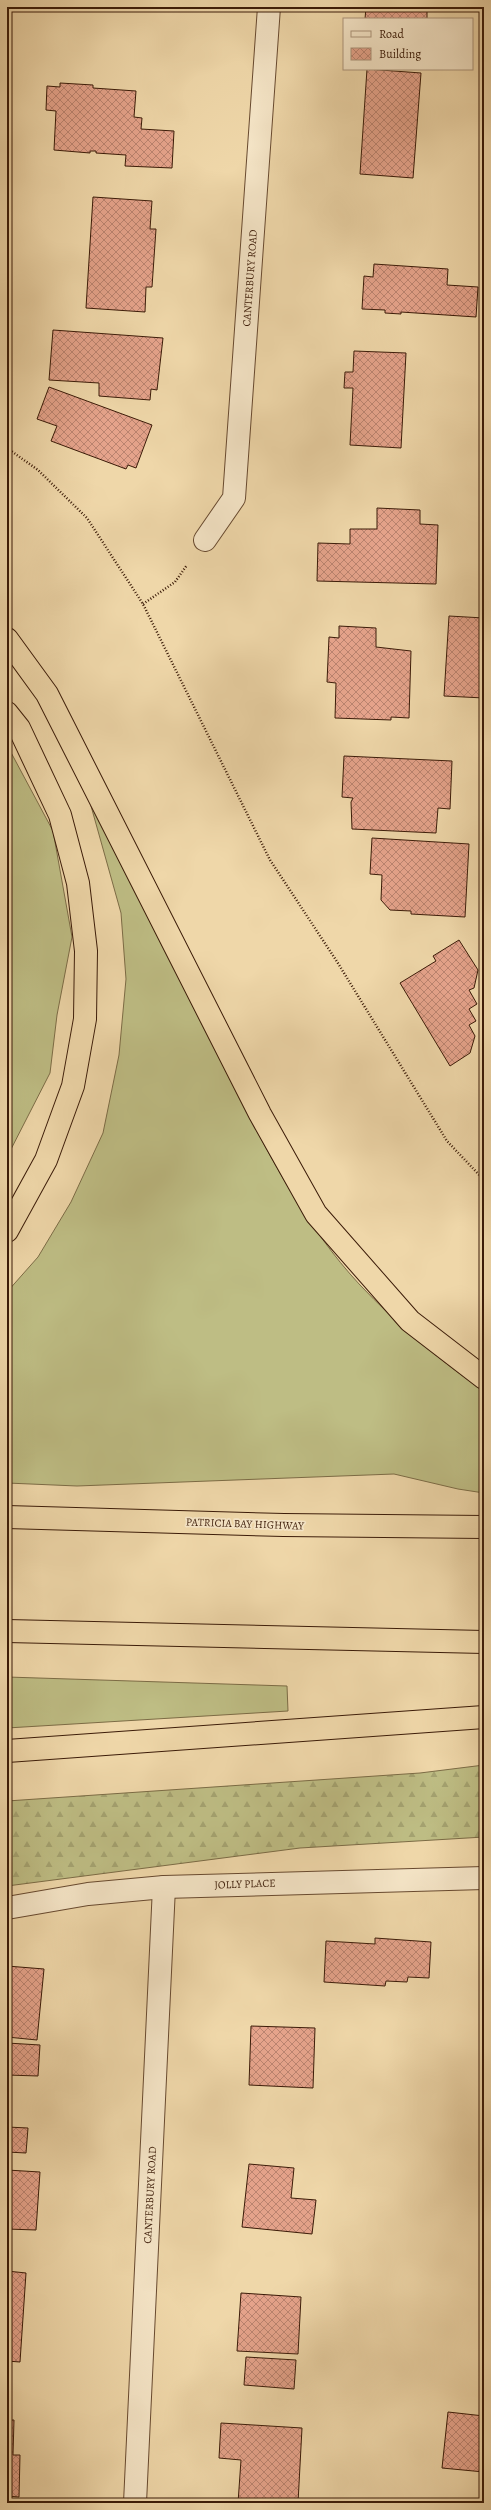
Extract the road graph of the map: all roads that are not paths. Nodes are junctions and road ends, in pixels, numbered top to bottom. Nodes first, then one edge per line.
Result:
1 (269, 7) edge
2 (205, 540) road end
3 (7, 639) edge
4 (7, 713) edge
5 (7, 1231) edge
6 (484, 1378) edge
7 (7, 1516) edge
8 (484, 1527) edge
9 (7, 1631) edge
10 (484, 1642) edge
11 (484, 1717) edge
12 (7, 1751) edge
13 (484, 1878) edge
14 (164, 1887) junction
15 (7, 1908) edge
16 (136, 2503) edge

1 - 2 street, CANTERBURY ROAD
3 - 6 highway
4 - 5 highway
7 - 8 highway, PATRICIA BAY HIGHWAY
9 - 10 highway
11 - 12 highway
13 - 14 street, JOLLY PLACE
14 - 15 street, JOLLY PLACE
14 - 16 street, CANTERBURY ROAD

